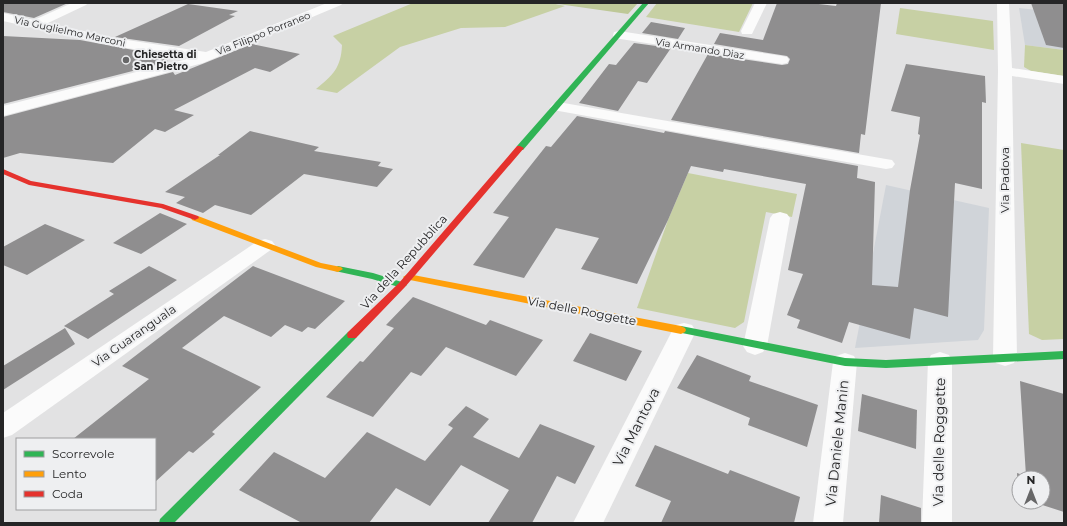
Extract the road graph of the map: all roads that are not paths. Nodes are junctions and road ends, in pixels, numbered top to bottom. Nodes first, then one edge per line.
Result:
1 (82, 3) edge
2 (337, 3) edge
3 (646, 3) edge
4 (760, 3) edge
5 (1003, 3) edge
6 (3, 17) edge
7 (36, 24) junction
8 (747, 31) dead end
9 (619, 35) junction
10 (208, 56) junction
11 (782, 60) dead end
12 (1005, 71) junction
13 (1064, 80) edge
14 (558, 107) junction
15 (3, 111) edge
16 (886, 164) dead end
17 (3, 171) edge
18 (780, 218) dead end
19 (265, 245) junction
20 (405, 281) junction
21 (684, 331) junction
22 (755, 346) junction
23 (1064, 354) edge
24 (1005, 357) junction
25 (940, 361) junction
26 (845, 362) junction
27 (3, 427) edge
28 (165, 523) edge
29 (588, 523) edge
30 (828, 523) edge
31 (937, 523) edge

1 - 7 street
2 - 10 street, Via Filippo Porraneo
3 - 9 street, Via della Repubblica
4 - 8 street
5 - 12 street, Via Padova
6 - 7 street, Via Guglielmo Marconi
7 - 10 street, Via Guglielmo Marconi
9 - 11 street, Via Armando Diaz
9 - 14 street, Via della Repubblica
10 - 15 street, Via Filippo Porraneo
12 - 13 street
12 - 24 street, Via Padova
14 - 16 street
14 - 20 street, Via della Repubblica
17 - 19 street
18 - 22 street
19 - 20 street
19 - 27 street, Via Guaranguala
20 - 21 street, Via delle Roggette
20 - 28 street, Via della Repubblica
21 - 22 street, Via delle Roggette
21 - 29 street, Via Mantova
22 - 26 street, Via delle Roggette
23 - 24 street, Via delle Roggette
24 - 25 street, Via delle Roggette
25 - 26 street, Via delle Roggette
25 - 31 street, Via delle Roggette
26 - 30 street, Via Daniele Manin

